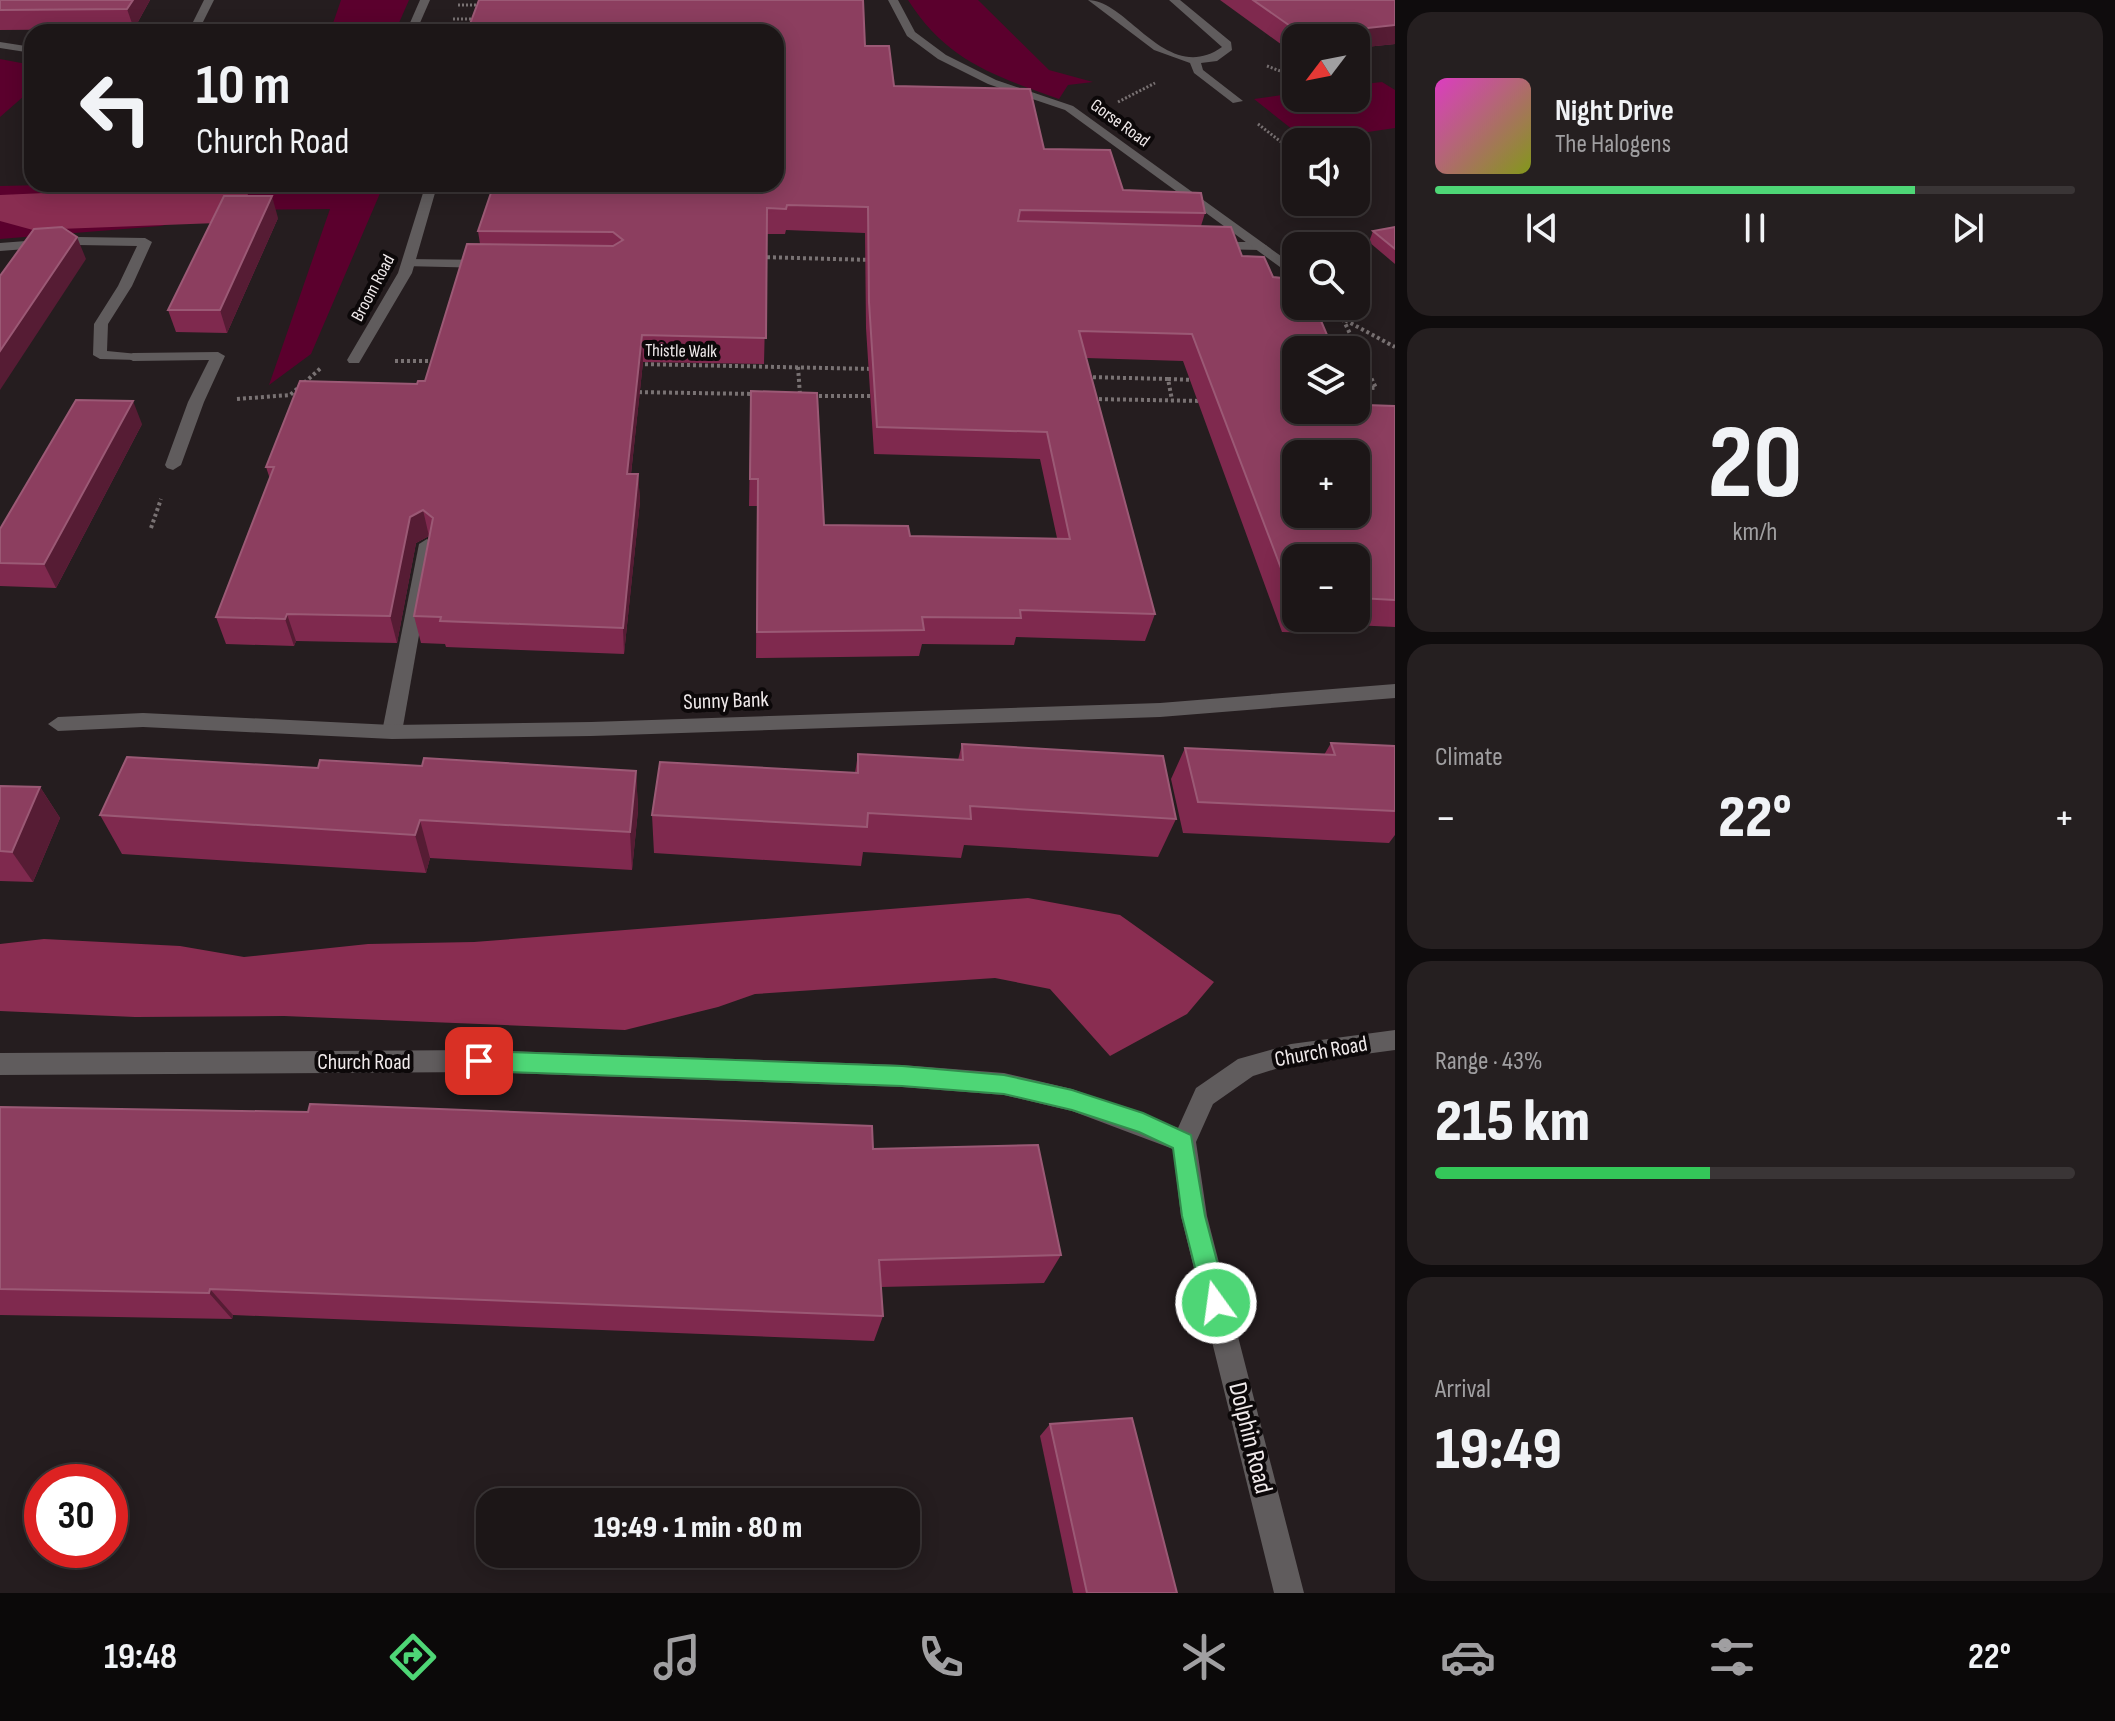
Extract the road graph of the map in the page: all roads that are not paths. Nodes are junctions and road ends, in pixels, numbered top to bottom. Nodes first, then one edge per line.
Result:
1 (209, 0) edge
2 (893, 0) edge
3 (1093, 0) edge
4 (1174, 0) edge
5 (424, 2) edge
6 (197, 24) edge
7 (414, 24) edge
8 (0, 45) edge
9 (24, 49) edge
10 (1189, 59) junction
11 (1237, 101) dead end
12 (429, 192) edge
13 (1196, 245) edge
14 (1260, 246) junction
15 (0, 247) edge
16 (1282, 262) edge
17 (408, 263) junction
18 (503, 264) edge
19 (354, 360) road end
20 (173, 465) dead end
21 (427, 544) edge
22 (1395, 691) edge
23 (58, 724) dead end
24 (392, 732) junction
25 (1395, 1040) edge
26 (0, 1064) edge
27 (1184, 1142) junction
28 (1289, 1593) edge

1 - 6 street
2 - 14 street, Gorse Road
3 - 10 street
4 - 10 street
5 - 7 street
8 - 9 street
10 - 11 street
12 - 17 street, Broom Road
13 - 14 street
14 - 16 street, Gorse Road
15 - 20 street
17 - 18 street
17 - 19 street, Broom Road
21 - 24 street
22 - 24 street, Sunny Bank
23 - 24 street, Sunny Bank
25 - 27 street, Church Road
26 - 27 street, Church Road
27 - 28 street, Dolphin Road

